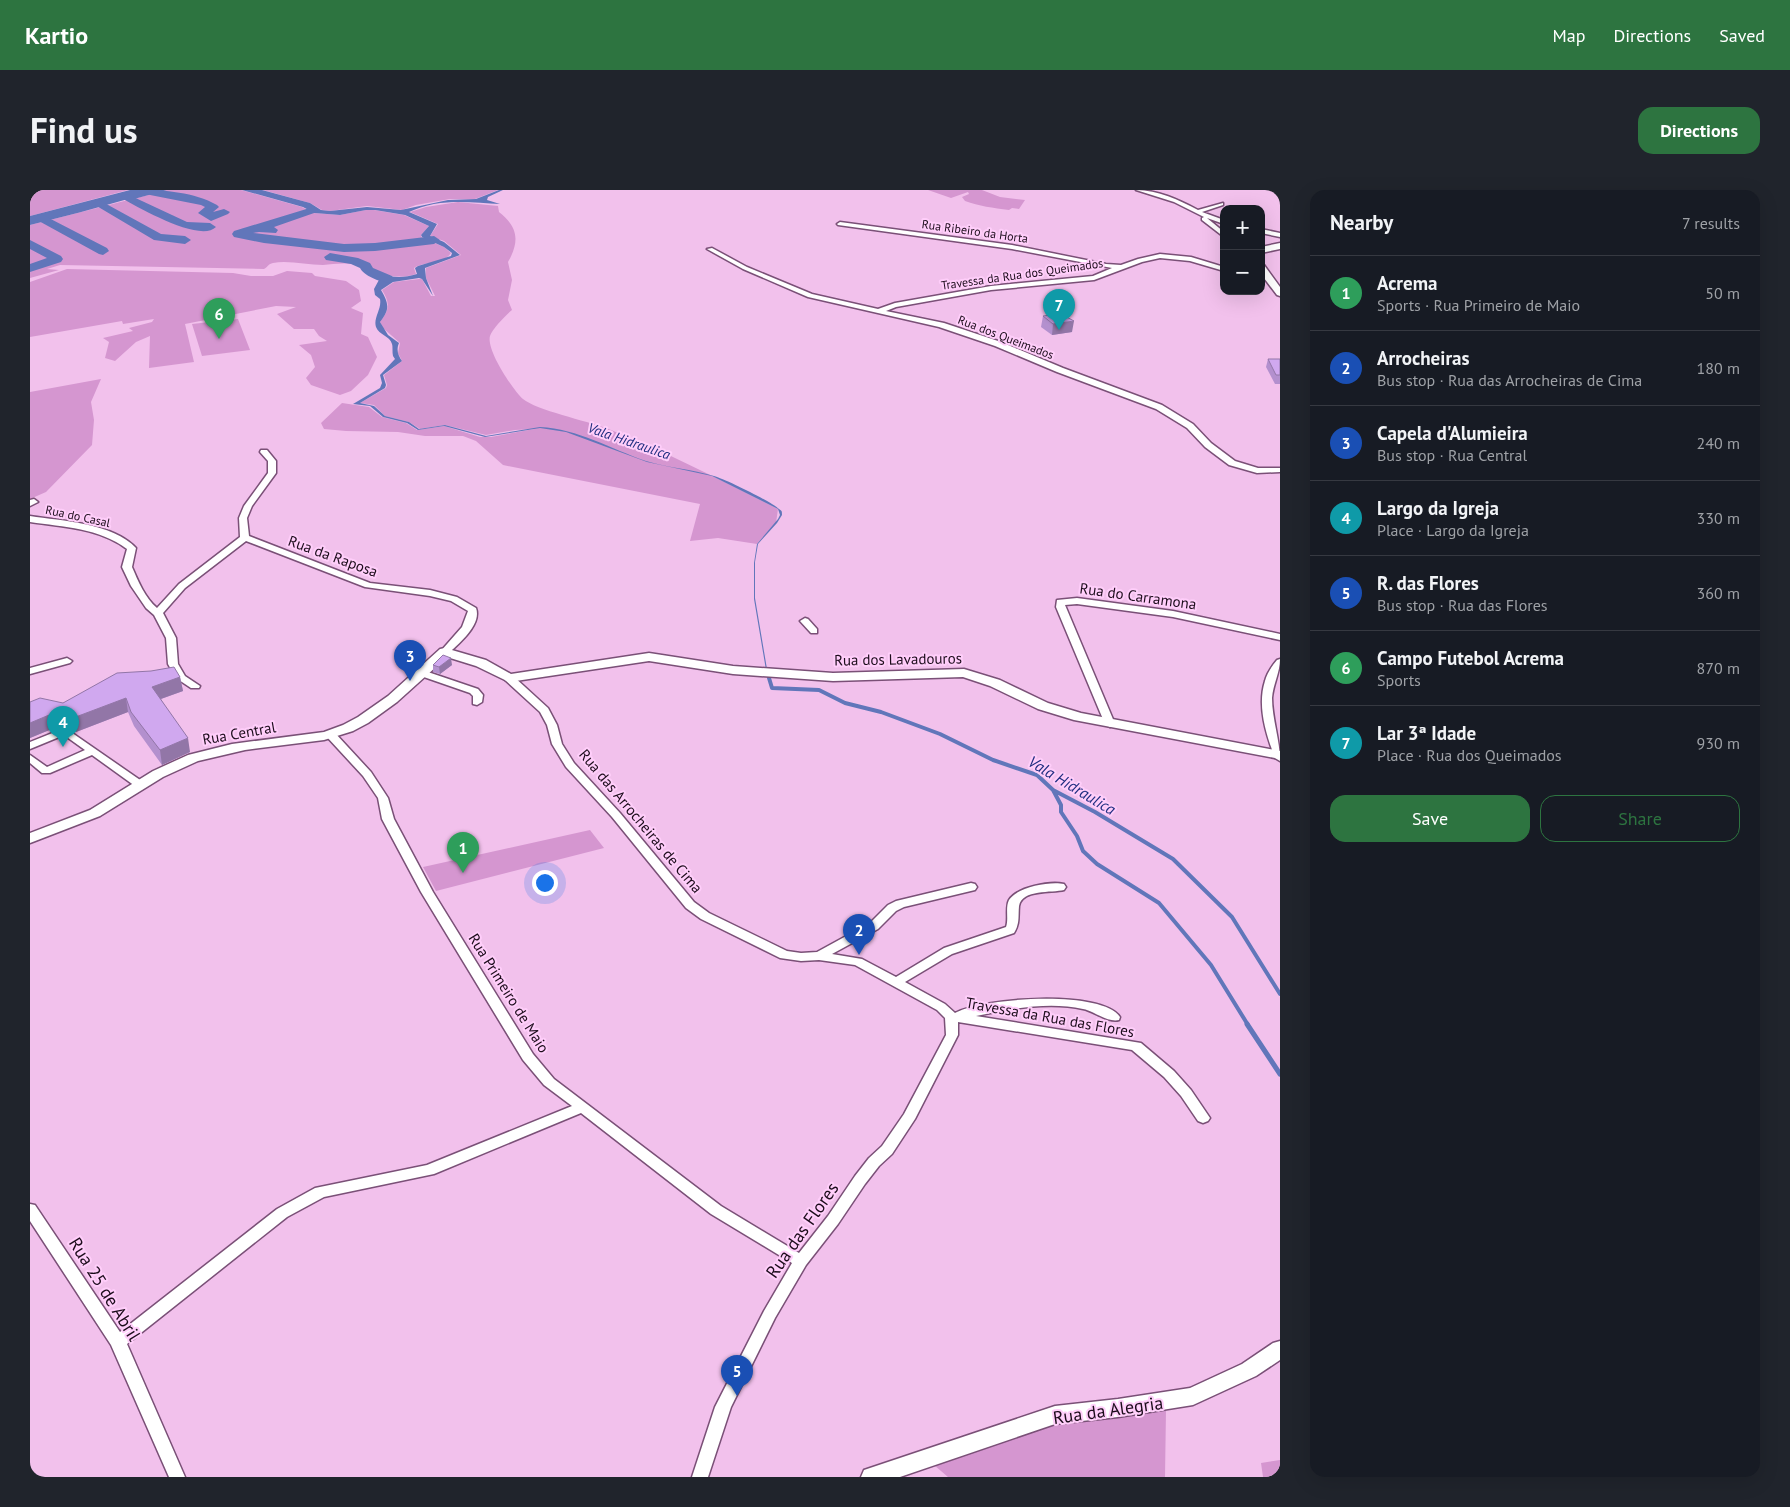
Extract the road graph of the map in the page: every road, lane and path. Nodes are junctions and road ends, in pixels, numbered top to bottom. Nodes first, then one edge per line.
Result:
1 (1139, 190) edge
2 (1222, 204) dead end
3 (1199, 213) junction
4 (1220, 221) edge
5 (840, 224) dead end
6 (1220, 232) edge
7 (1265, 232) edge
8 (1280, 235) edge
9 (1280, 246) edge
10 (710, 249) dead end
11 (1265, 249) edge
12 (1106, 266) junction
13 (1125, 267) junction
14 (1220, 268) edge
15 (1115, 271) junction
16 (1265, 272) edge
17 (1280, 293) edge
18 (879, 310) junction
19 (264, 452) dead end
20 (1280, 470) edge
21 (30, 519) edge
22 (245, 538) junction
23 (158, 613) junction
24 (805, 621) dead end
25 (814, 631) dead end
26 (1280, 637) edge
27 (445, 652) junction
28 (67, 661) dead end
29 (1280, 662) edge
30 (30, 671) edge
31 (422, 673) junction
32 (509, 678) junction
33 (196, 686) dead end
34 (476, 702) dead end
35 (1110, 724) junction
36 (331, 734) junction
37 (30, 746) edge
38 (93, 751) junction
39 (1280, 756) edge
40 (30, 758) edge
41 (139, 784) junction
42 (30, 838) edge
43 (971, 887) dead end
44 (1060, 887) dead end
45 (819, 956) junction
46 (897, 982) junction
47 (951, 1017) junction
48 (1114, 1017) dead end
49 (584, 1107) junction
50 (1203, 1118) dead end
51 (30, 1209) edge
52 (801, 1261) junction
53 (118, 1342) junction
54 (1280, 1349) edge
55 (176, 1477) edge
56 (700, 1477) edge
57 (872, 1477) edge

1 - 3 street
2 - 3 street
3 - 4 street
3 - 6 street
5 - 12 street, Rua Ribeiro da Horta
7 - 8 street
9 - 11 street
10 - 18 street, Rua dos Queimados
12 - 13 street, Rua Ribeiro da Horta
12 - 15 street, Rua Ribeiro da Horta
13 - 14 street, Travessa da Rua dos Queimados
13 - 15 street, Travessa da Rua dos Queimados
15 - 18 street, Travessa da Rua dos Queimados
16 - 17 street
18 - 20 street, Rua dos Queimados
19 - 22 street
21 - 23 street, Rua do Casal
22 - 23 street
22 - 27 street, Rua da Raposa
23 - 33 street
24 - 25 street
26 - 35 street, Rua do Carramona
27 - 31 street, Rua Central
27 - 32 street, Rua das Arrocheiras de Cima
28 - 30 street
29 - 39 street
31 - 34 street
31 - 36 street, Rua Central
32 - 35 street, Rua dos Lavadouros
32 - 45 street, Rua das Arrocheiras de Cima
35 - 39 street, Rua dos Lavadouros
36 - 41 street, Rua Central
36 - 49 street, Rua Primeiro de Maio
37 - 38 street
38 - 40 street
38 - 41 street
41 - 42 street, Rua Central
43 - 45 street
44 - 46 street
45 - 46 street, Rua das Arrocheiras de Cima
46 - 47 street, Rua das Arrocheiras de Cima
47 - 48 street
47 - 50 street, Travessa da Rua das Flores
47 - 52 street, Rua das Flores
49 - 52 street, Rua Primeiro de Maio
49 - 53 street
51 - 53 street, Rua 25 de Abril
52 - 56 street, Rua das Flores
53 - 55 street, Rua 25 de Abril
54 - 57 street, Rua da Alegria

